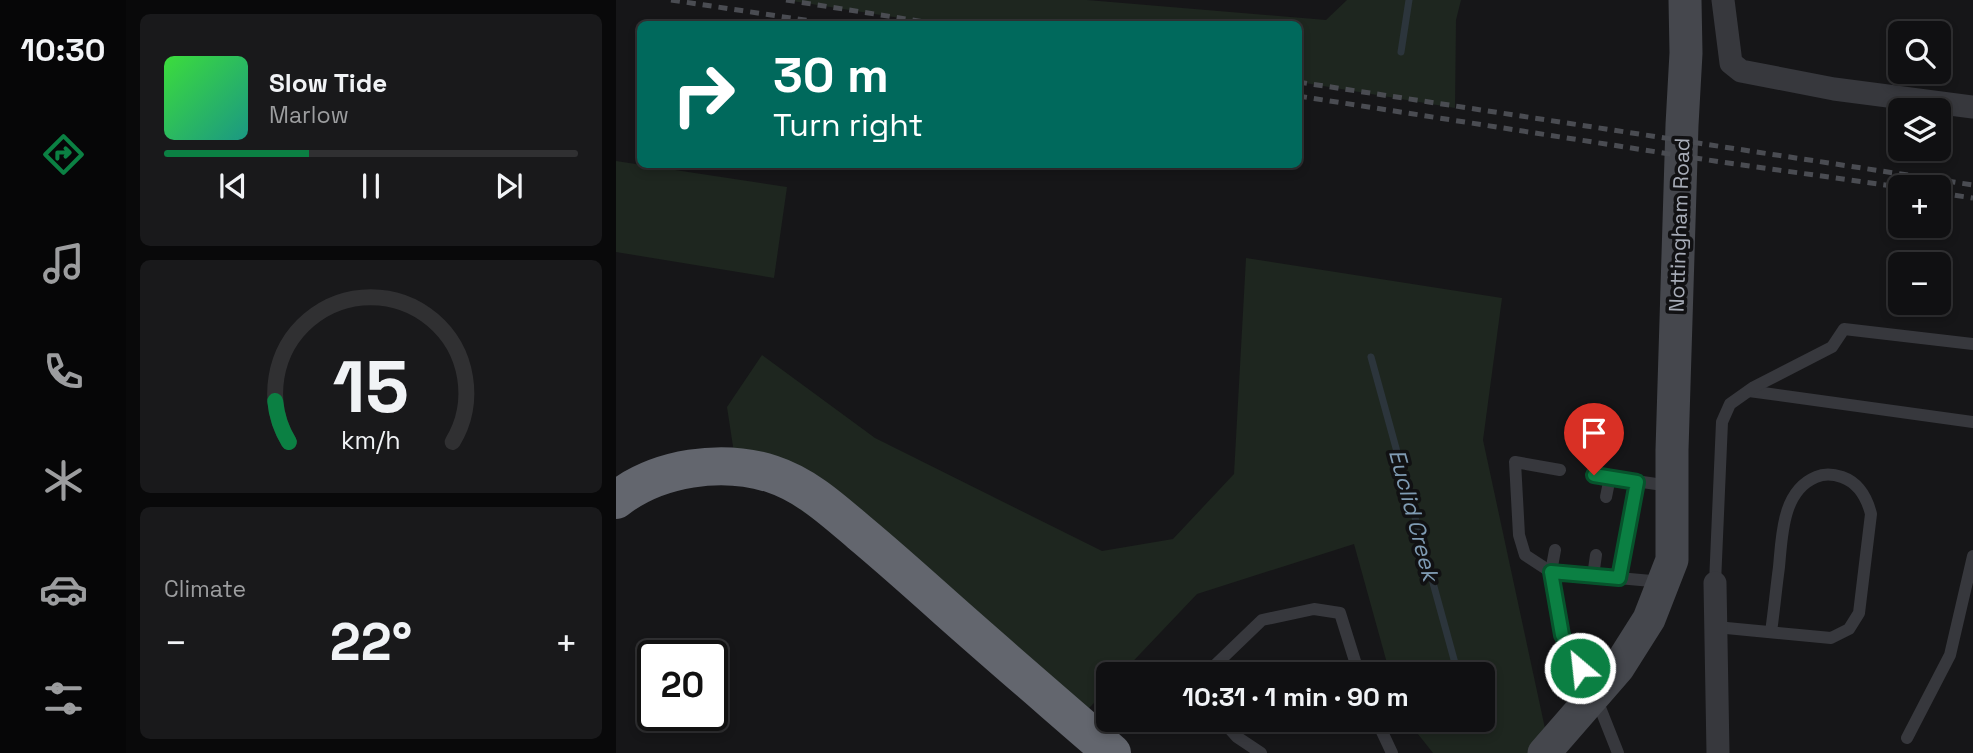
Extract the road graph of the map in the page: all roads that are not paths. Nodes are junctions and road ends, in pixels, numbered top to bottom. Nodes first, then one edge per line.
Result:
1 (1685, 0) edge
2 (1723, 0) edge
3 (1973, 107) edge
4 (1973, 344) edge
5 (1749, 391) junction
6 (1973, 422) edge
7 (1560, 470) dead end
8 (1594, 475) dead end
9 (1610, 477) junction
10 (1637, 482) junction
11 (1671, 486) junction
12 (1606, 497) dead end
13 (616, 500) edge
14 (1555, 550) dead end
15 (1596, 555) dead end
16 (1973, 556) edge
17 (1551, 572) junction
18 (1593, 576) junction
19 (1619, 578) junction
20 (1663, 582) junction
21 (1715, 583) joint
22 (1716, 627) junction
23 (1771, 632) junction
24 (1218, 662) edge
25 (1355, 662) edge
26 (1595, 695) junction
27 (1232, 732) edge
28 (1382, 732) edge
29 (1908, 738) dead end
30 (1112, 753) edge
31 (1261, 753) edge
32 (1392, 753) edge
33 (1544, 753) edge
34 (1618, 753) edge
35 (1718, 753) edge

1 - 11 street, Nottingham Road
2 - 3 street
4 - 5 lane
5 - 6 lane
5 - 21 lane
7 - 17 lane
8 - 9 lane
9 - 10 lane
9 - 12 lane
10 - 11 lane
10 - 19 lane
11 - 20 street, Nottingham Road
13 - 30 highway
14 - 17 lane
15 - 18 lane
16 - 29 lane
17 - 18 lane
17 - 26 lane
18 - 19 lane
19 - 20 lane
20 - 26 street, Nottingham Road
21 - 22 street
22 - 23 lane
22 - 35 street
23 - 23 lane
24 - 25 lane
26 - 33 street, Nottingham Road
26 - 34 lane
27 - 31 lane
28 - 32 lane

